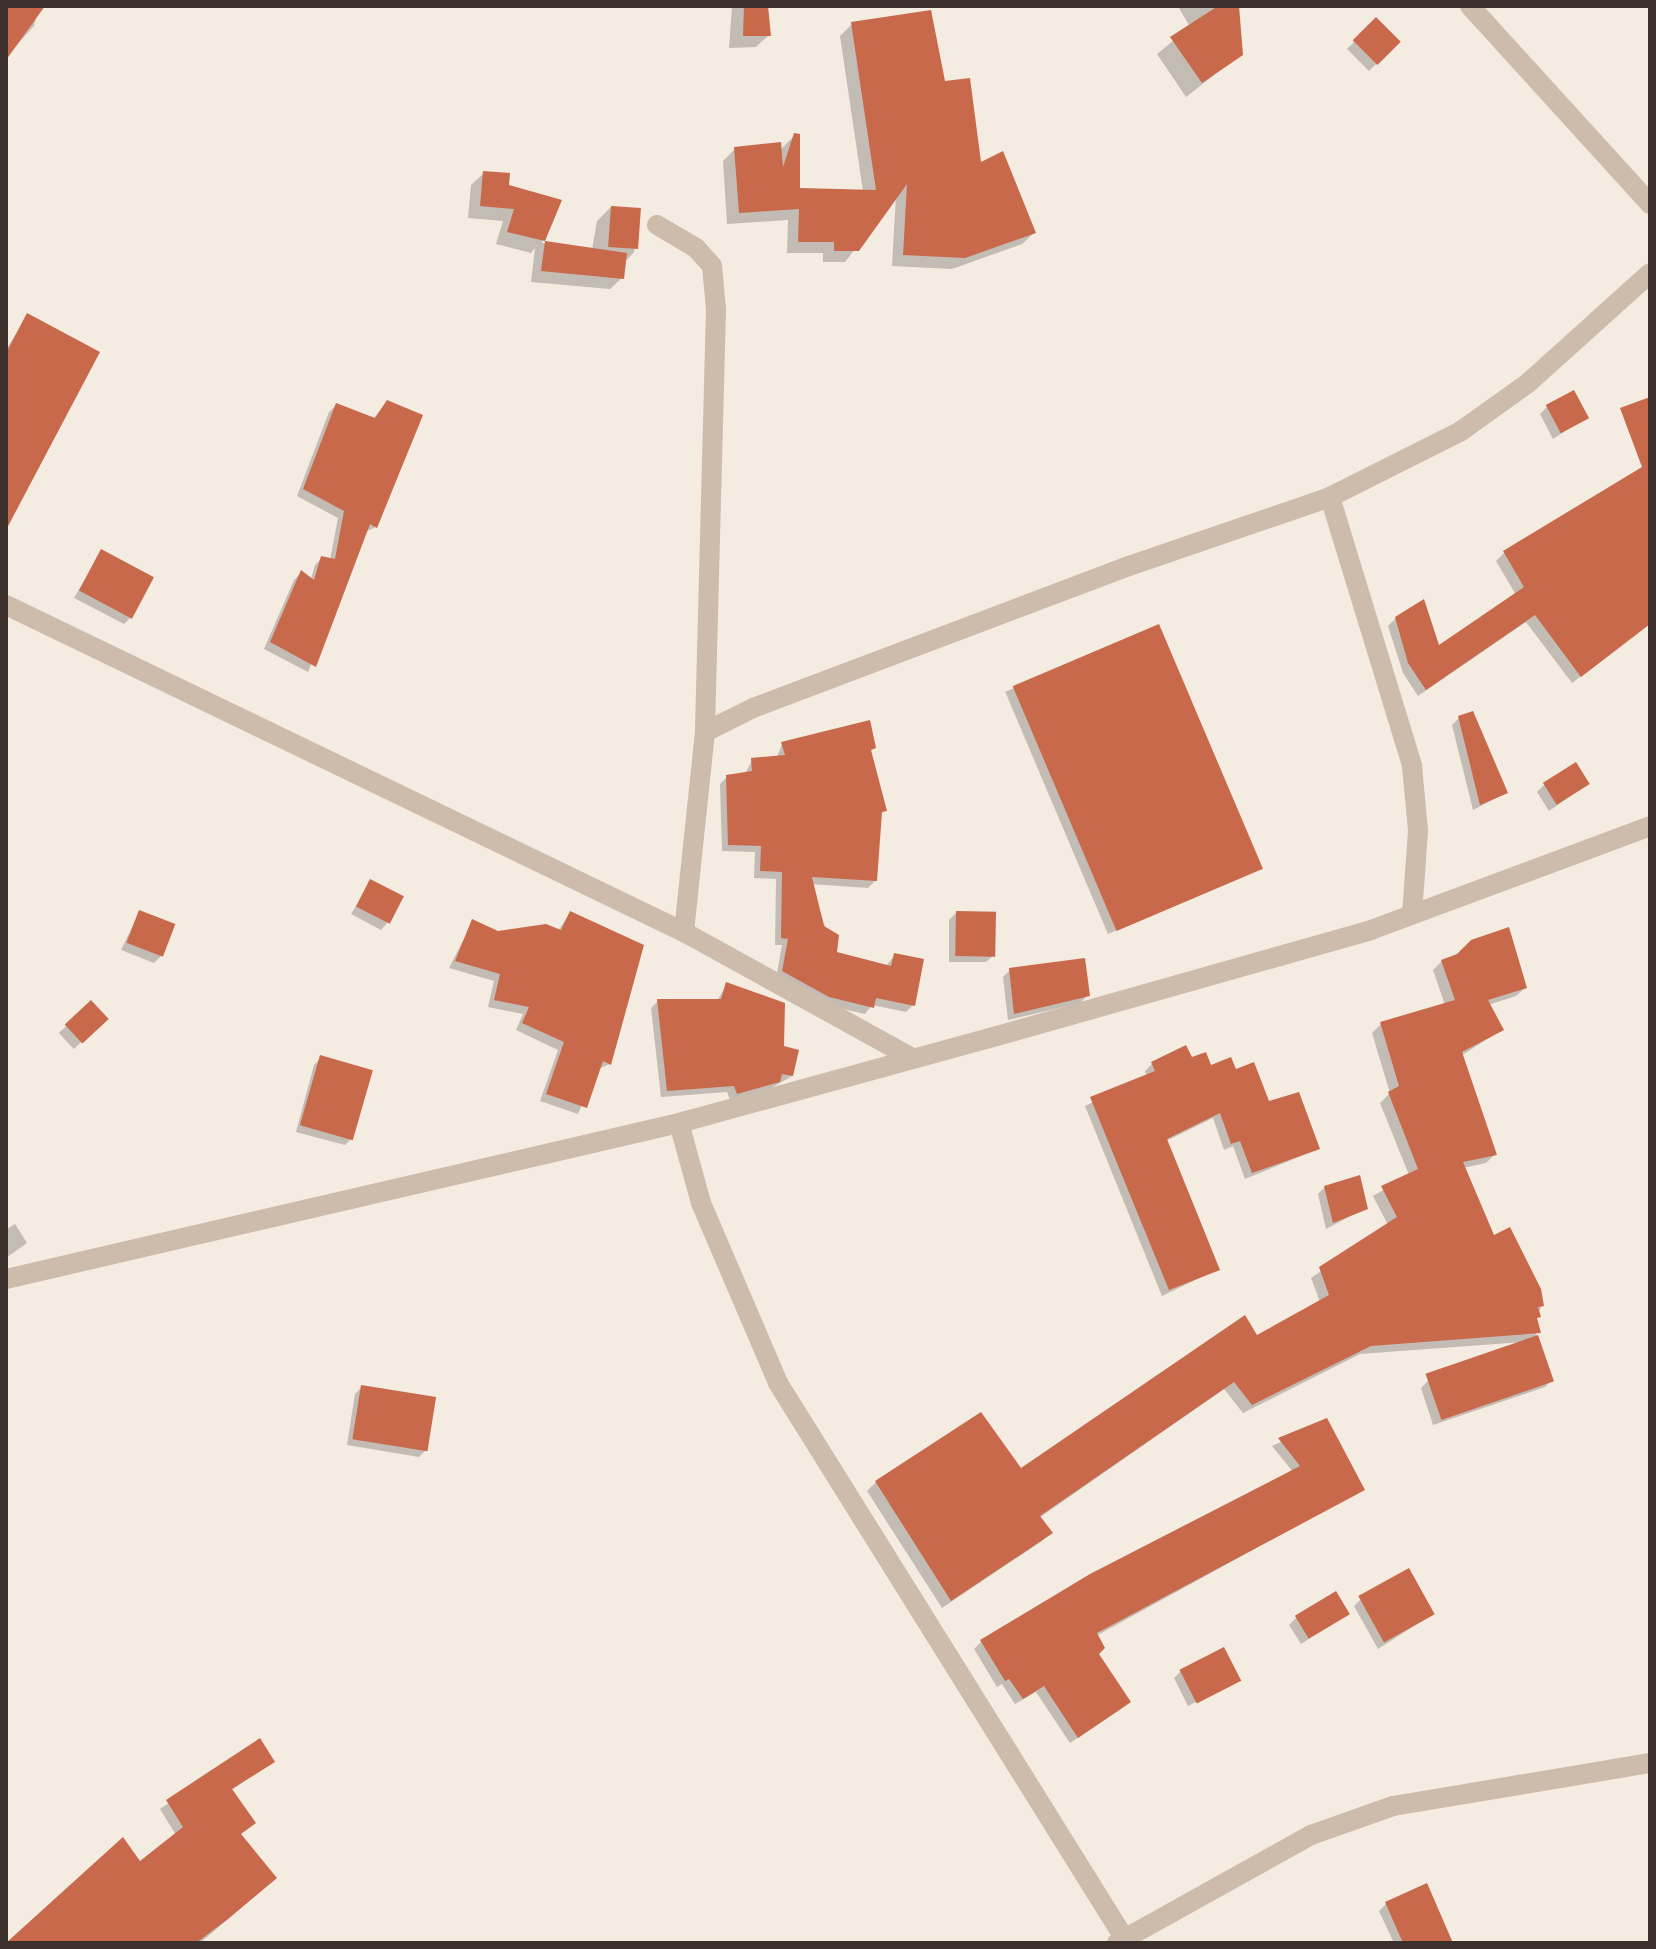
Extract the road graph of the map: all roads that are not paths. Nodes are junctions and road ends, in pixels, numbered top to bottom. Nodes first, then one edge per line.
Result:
1 (1470, 6) edge
2 (1650, 204) edge
3 (657, 225) dead end
4 (1650, 273) edge
5 (1330, 497) junction
6 (6, 605) edge
7 (705, 732) junction
8 (1650, 826) edge
9 (1412, 914) junction
10 (684, 932) junction
11 (910, 1057) junction
12 (679, 1123) junction
13 (6, 1279) edge
14 (1650, 1763) edge
15 (1120, 1939) edge

1 - 2 street
3 - 7 street
4 - 5 street
5 - 7 street
5 - 9 street
6 - 10 street
7 - 10 street
8 - 9 street
9 - 11 street
10 - 11 street
11 - 12 street
12 - 13 street
12 - 15 street
14 - 15 street

